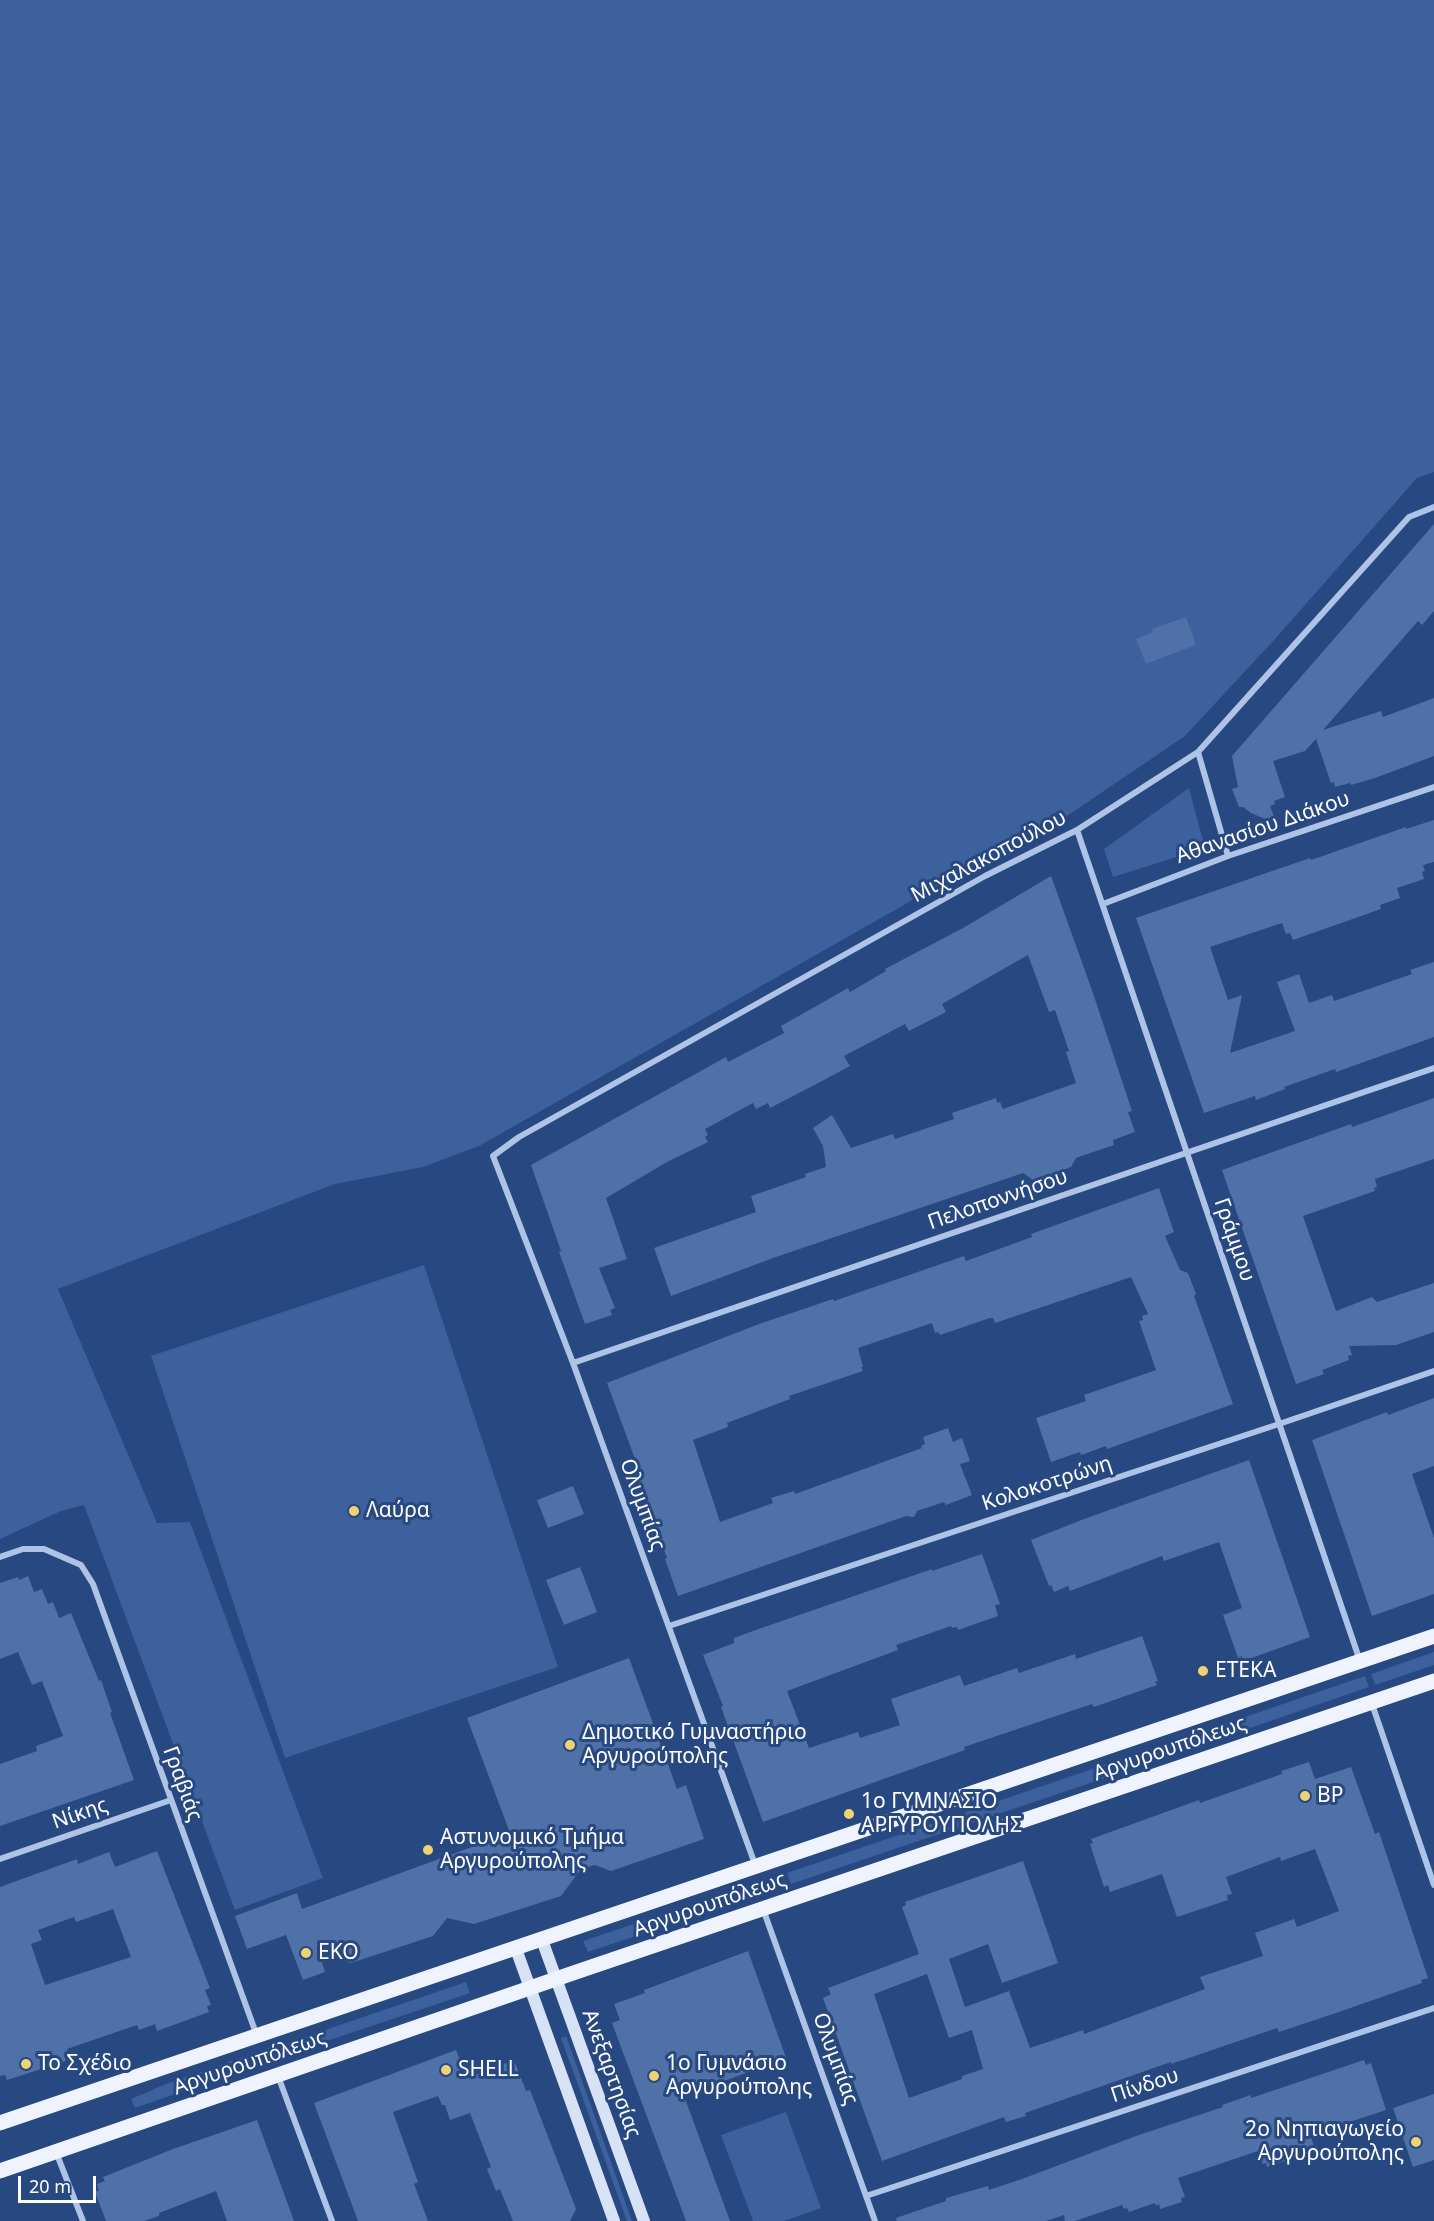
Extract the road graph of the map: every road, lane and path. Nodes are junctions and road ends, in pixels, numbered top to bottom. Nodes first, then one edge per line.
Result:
1 (1434, 507) edge
2 (1198, 752) junction
3 (1434, 786) edge
4 (1077, 830) junction
5 (1228, 856) junction
6 (1103, 904) junction
7 (1434, 1068) edge
8 (1187, 1153) junction
9 (493, 1155) joint
10 (573, 1363) junction
11 (1434, 1371) edge
12 (1279, 1424) junction
13 (0, 1557) edge
14 (669, 1626) junction
15 (1434, 1636) edge
16 (1360, 1661) junction
17 (1434, 1681) edge
18 (1372, 1703) junction
19 (171, 1800) junction
20 (0, 1858) edge
21 (756, 1867) junction
22 (1434, 1885) edge
23 (763, 1909) junction
24 (542, 1940) junction
25 (516, 1949) junction
26 (556, 1979) junction
27 (530, 1989) junction
28 (1434, 2008) edge
29 (257, 2036) junction
30 (278, 2075) junction
31 (0, 2123) edge
32 (56, 2152) junction
33 (0, 2171) edge
34 (866, 2196) junction
35 (82, 2221) edge
36 (332, 2221) edge
37 (614, 2221) edge
38 (644, 2221) edge
39 (875, 2221) edge

1 - 2 street, Μιχαλακοπούλου
2 - 4 street, Μιχαλακοπούλου
2 - 5 street
3 - 5 street, Αθανασίου Διάκου
4 - 6 street, Γράμμου
4 - 9 street, Μιχαλακοπούλου
5 - 6 street, Αθανασίου Διάκου
6 - 8 street, Γράμμου
7 - 8 street, Πελοποννήσου
8 - 10 street, Πελοποννήσου
8 - 12 street, Γράμμου
9 - 10 street, Ολυμπίας
10 - 14 street, Ολυμπίας
11 - 12 street, Κολοκοτρώνη
12 - 14 street, Κολοκοτρώνη
12 - 16 street, Γράμμου
13 - 19 street, Γραβιάς
14 - 21 street, Ολυμπίας
15 - 16 main road, Αργυρουπόλεως
16 - 21 main road, Αργυρουπόλεως
17 - 18 main road, Αργυρουπόλεως
18 - 22 street
18 - 23 main road, Αργυρουπόλεως
19 - 20 street, Νίκης
19 - 29 street, Γραβιάς
21 - 24 main road, Αργυρουπόλεως
23 - 26 main road, Αργυρουπόλεως
23 - 34 street, Ολυμπίας
24 - 25 main road, Αργυρουπόλεως
24 - 26 main road, Ανεξαρτησίας
25 - 27 main road
25 - 29 main road, Αργυρουπόλεως
26 - 27 main road, Αργυρουπόλεως
26 - 38 main road, Ανεξαρτησίας
27 - 30 main road, Αργυρουπόλεως
27 - 37 main road
28 - 34 street, Πίνδου
29 - 31 main road, Αργυρουπόλεως
30 - 32 main road, Αργυρουπόλεως
30 - 36 street
32 - 33 main road, Αργυρουπόλεως
32 - 35 street
34 - 39 street, Ολυμπίας

